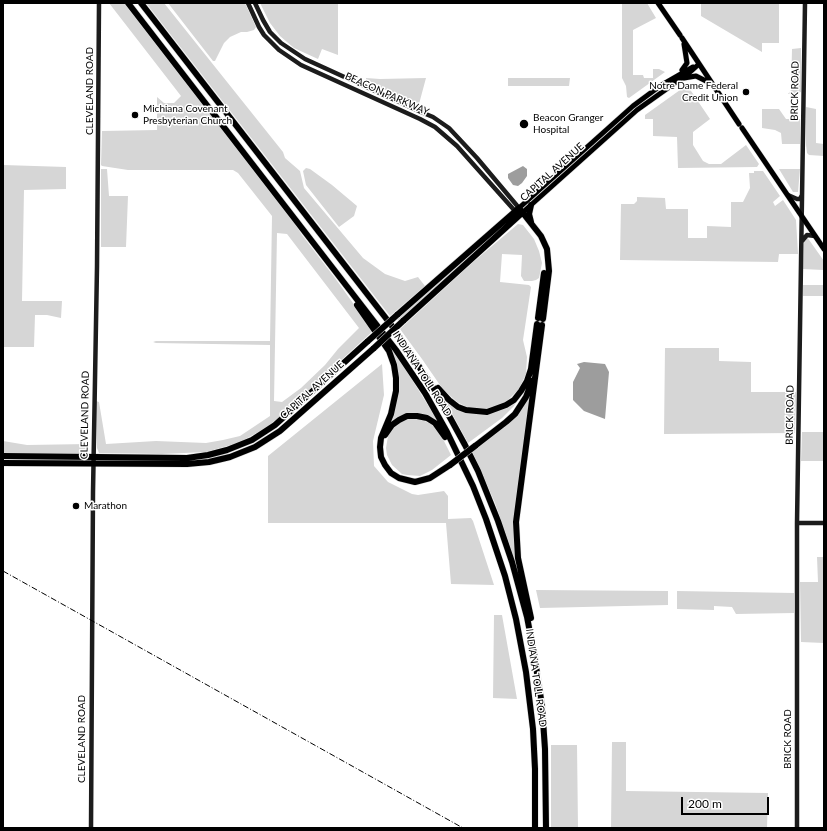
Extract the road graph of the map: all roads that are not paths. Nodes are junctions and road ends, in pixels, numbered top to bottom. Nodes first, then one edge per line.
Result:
1 (99, 3) edge
2 (128, 3) edge
3 (141, 3) edge
4 (248, 3) edge
5 (255, 3) edge
6 (658, 3) edge
7 (805, 3) edge
8 (681, 36) junction
9 (699, 64) junction
10 (678, 78) junction
11 (713, 85) junction
12 (802, 194) junction
13 (787, 195) junction
14 (531, 205) junction
15 (519, 212) junction
16 (802, 216) junction
17 (535, 228) junction
18 (815, 236) junction
19 (802, 241) junction
20 (824, 249) edge
21 (332, 266) junction
22 (540, 321) junction
23 (405, 344) junction
24 (534, 367) junction
25 (3, 456) edge
26 (93, 460) junction
27 (449, 463) junction
28 (3, 464) edge
29 (473, 486) junction
30 (798, 523) junction
31 (824, 523) edge
32 (538, 673) junction
33 (91, 828) edge
34 (535, 828) edge
35 (546, 828) edge
36 (797, 828) edge

1 - 26 street, CLEVELAND ROAD
2 - 21 highway, INDIANA TOLL ROAD
3 - 23 highway, INDIANA TOLL ROAD
4 - 15 street, BEACON PARKWAY
5 - 15 street, BEACON PARKWAY
6 - 8 main road
7 - 12 street, BRICK ROAD
8 - 9 main road
8 - 10 main road
9 - 10 main road, CAPITAL AVENUE
9 - 11 main road
10 - 11 main road
10 - 14 main road, CAPITAL AVENUE
10 - 15 main road, CAPITAL AVENUE
11 - 13 main road
12 - 13 street
12 - 16 street, BRICK ROAD
13 - 16 main road
14 - 15 main road, CAPITAL AVENUE
14 - 17 highway
15 - 17 highway
15 - 22 highway
15 - 26 highway, CAPITAL AVENUE, bridge
15 - 26 highway, CAPITAL AVENUE, bridge
16 - 18 main road
16 - 19 street, BRICK ROAD
17 - 22 highway
18 - 19 street
18 - 20 main road
19 - 30 street, BRICK ROAD
21 - 27 highway
21 - 29 highway, INDIANA TOLL ROAD
22 - 24 highway
23 - 24 highway
23 - 32 highway, INDIANA TOLL ROAD
24 - 27 highway, bridge
24 - 32 highway
25 - 26 highway, CAPITAL AVENUE
26 - 28 highway, CAPITAL AVENUE
26 - 33 street, CLEVELAND ROAD
27 - 29 highway
29 - 34 highway, INDIANA TOLL ROAD
30 - 31 street
30 - 36 street, BRICK ROAD
32 - 35 highway, INDIANA TOLL ROAD

